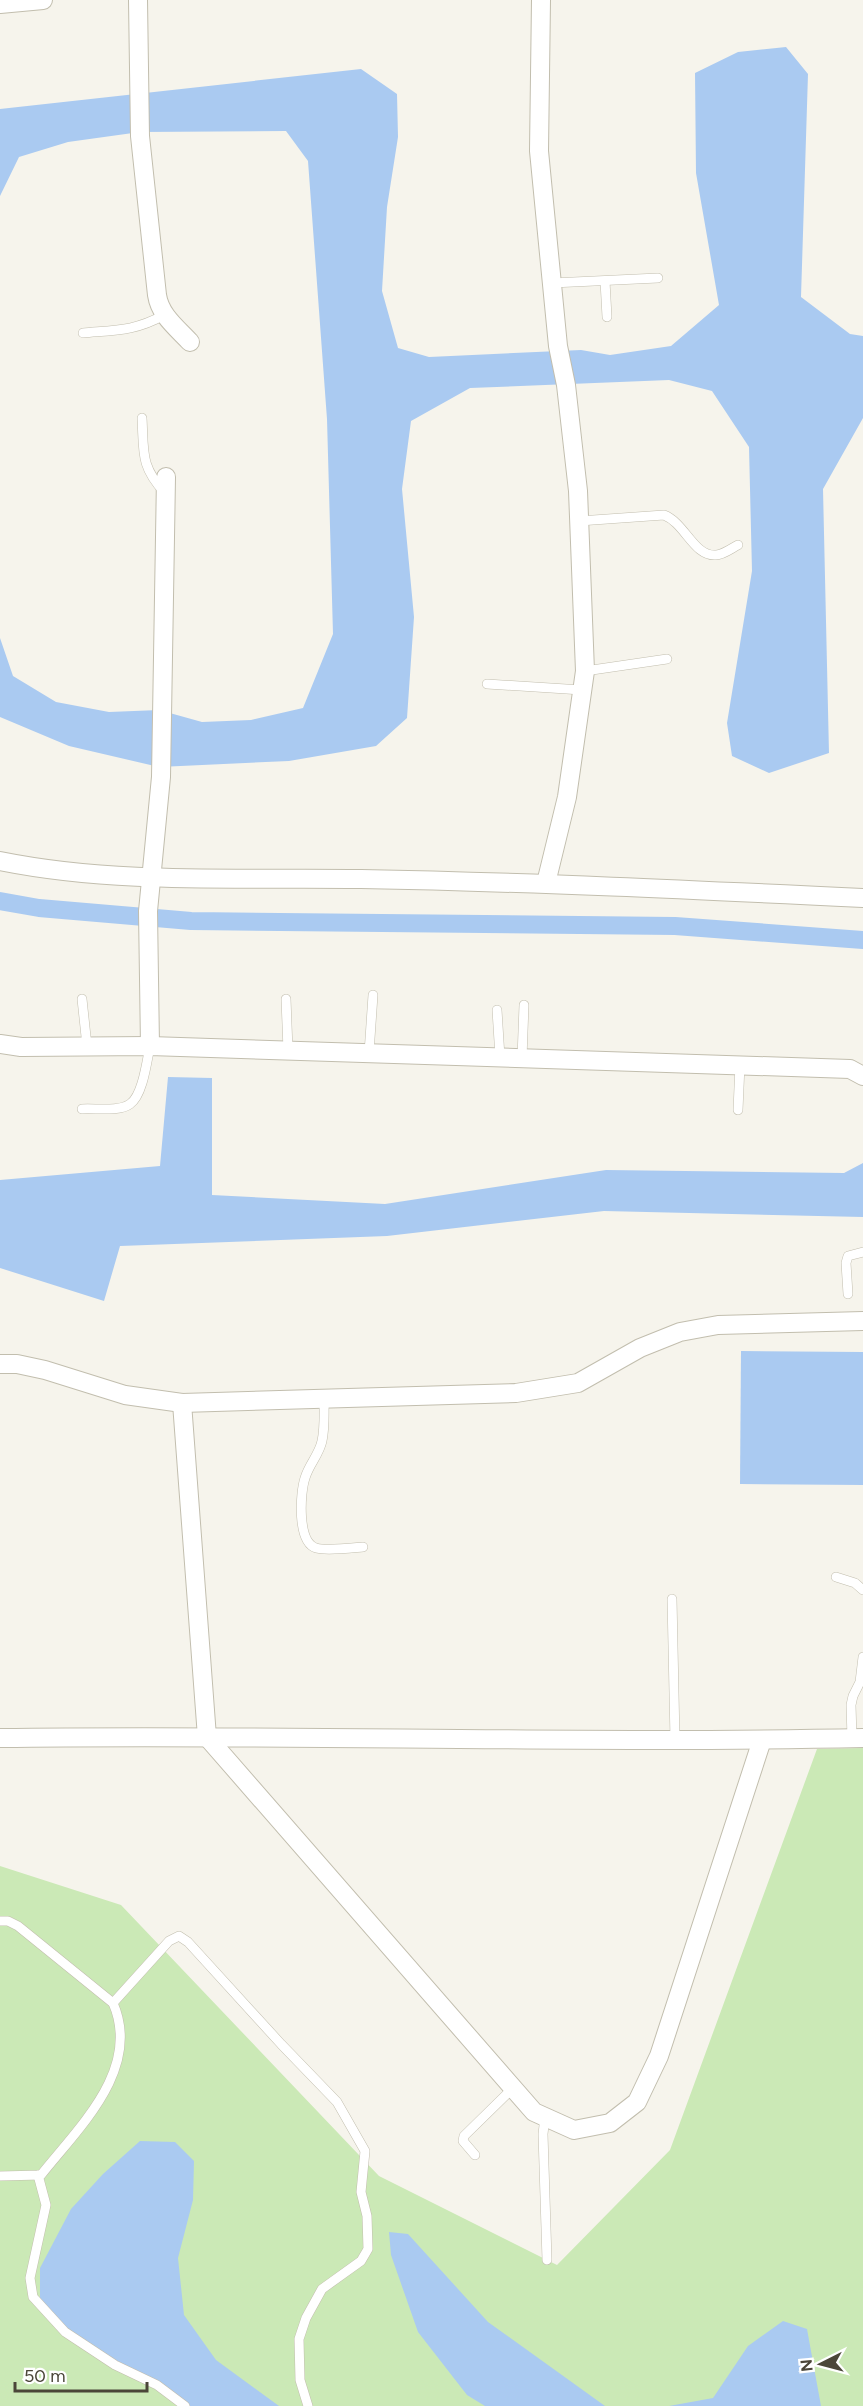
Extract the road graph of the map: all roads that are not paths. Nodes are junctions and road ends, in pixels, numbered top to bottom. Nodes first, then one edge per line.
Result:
1 (44, 0) edge
2 (138, 0) edge
3 (542, 0) edge
4 (0, 4) edge
5 (658, 278) dead end
6 (605, 281) junction
7 (552, 283) junction
8 (164, 315) junction
9 (607, 316) dead end
10 (83, 333) dead end
11 (190, 342) dead end
12 (142, 418) dead end
13 (166, 485) joint
14 (579, 520) junction
15 (738, 545) dead end
16 (667, 659) dead end
17 (585, 671) junction
18 (487, 684) dead end
19 (582, 690) junction
20 (0, 861) edge
21 (151, 878) junction
22 (546, 883) junction
23 (863, 898) edge
24 (373, 995) dead end
25 (82, 999) dead end
26 (286, 999) dead end
27 (524, 1005) dead end
28 (497, 1010) dead end
29 (0, 1044) edge
30 (87, 1046) junction
31 (150, 1046) junction
32 (288, 1050) junction
33 (369, 1053) junction
34 (500, 1057) junction
35 (522, 1058) junction
36 (740, 1065) junction
37 (863, 1076) edge
38 (82, 1109) dead end
39 (738, 1110) dead end
40 (863, 1252) edge
41 (848, 1294) dead end
42 (863, 1321) edge
43 (0, 1365) edge
44 (324, 1399) junction
45 (182, 1403) junction
46 (363, 1547) dead end
47 (836, 1577) dead end
48 (863, 1590) edge
49 (672, 1599) dead end
50 (863, 1657) edge
51 (207, 1737) junction
52 (0, 1738) edge
53 (857, 1738) edge
54 (675, 1740) junction
55 (762, 1740) junction
56 (0, 1921) edge
57 (113, 2003) junction
58 (513, 2088) junction
59 (545, 2117) junction
60 (475, 2155) dead end
61 (38, 2175) junction
62 (0, 2176) edge
63 (546, 2260) dead end
64 (184, 2406) edge
65 (309, 2406) edge

1 - 4 street
2 - 8 street
3 - 7 street
5 - 6 lane
6 - 7 lane
6 - 9 lane
7 - 14 street
8 - 10 lane
8 - 11 street
12 - 13 lane
13 - 21 street
14 - 15 lane
14 - 17 street
16 - 17 lane
17 - 19 street
18 - 19 lane
19 - 22 street
20 - 21 street
21 - 22 street
21 - 31 street
22 - 23 street
24 - 33 lane
25 - 30 lane
26 - 32 lane
27 - 35 lane
28 - 34 lane
29 - 30 street
30 - 31 street
31 - 32 street
31 - 38 lane
32 - 33 street
33 - 34 street
34 - 35 street
35 - 36 street
36 - 37 street
36 - 39 lane
40 - 41 lane
42 - 44 street
43 - 45 street
44 - 45 street
44 - 46 lane
45 - 51 street
47 - 48 lane
49 - 54 lane
50 - 53 lane
51 - 52 street
51 - 54 street
51 - 58 street
53 - 55 street
54 - 55 street
55 - 59 street
56 - 57 lane
57 - 61 lane
57 - 65 lane
58 - 59 street
58 - 60 lane
59 - 63 lane
61 - 62 lane
61 - 64 lane

